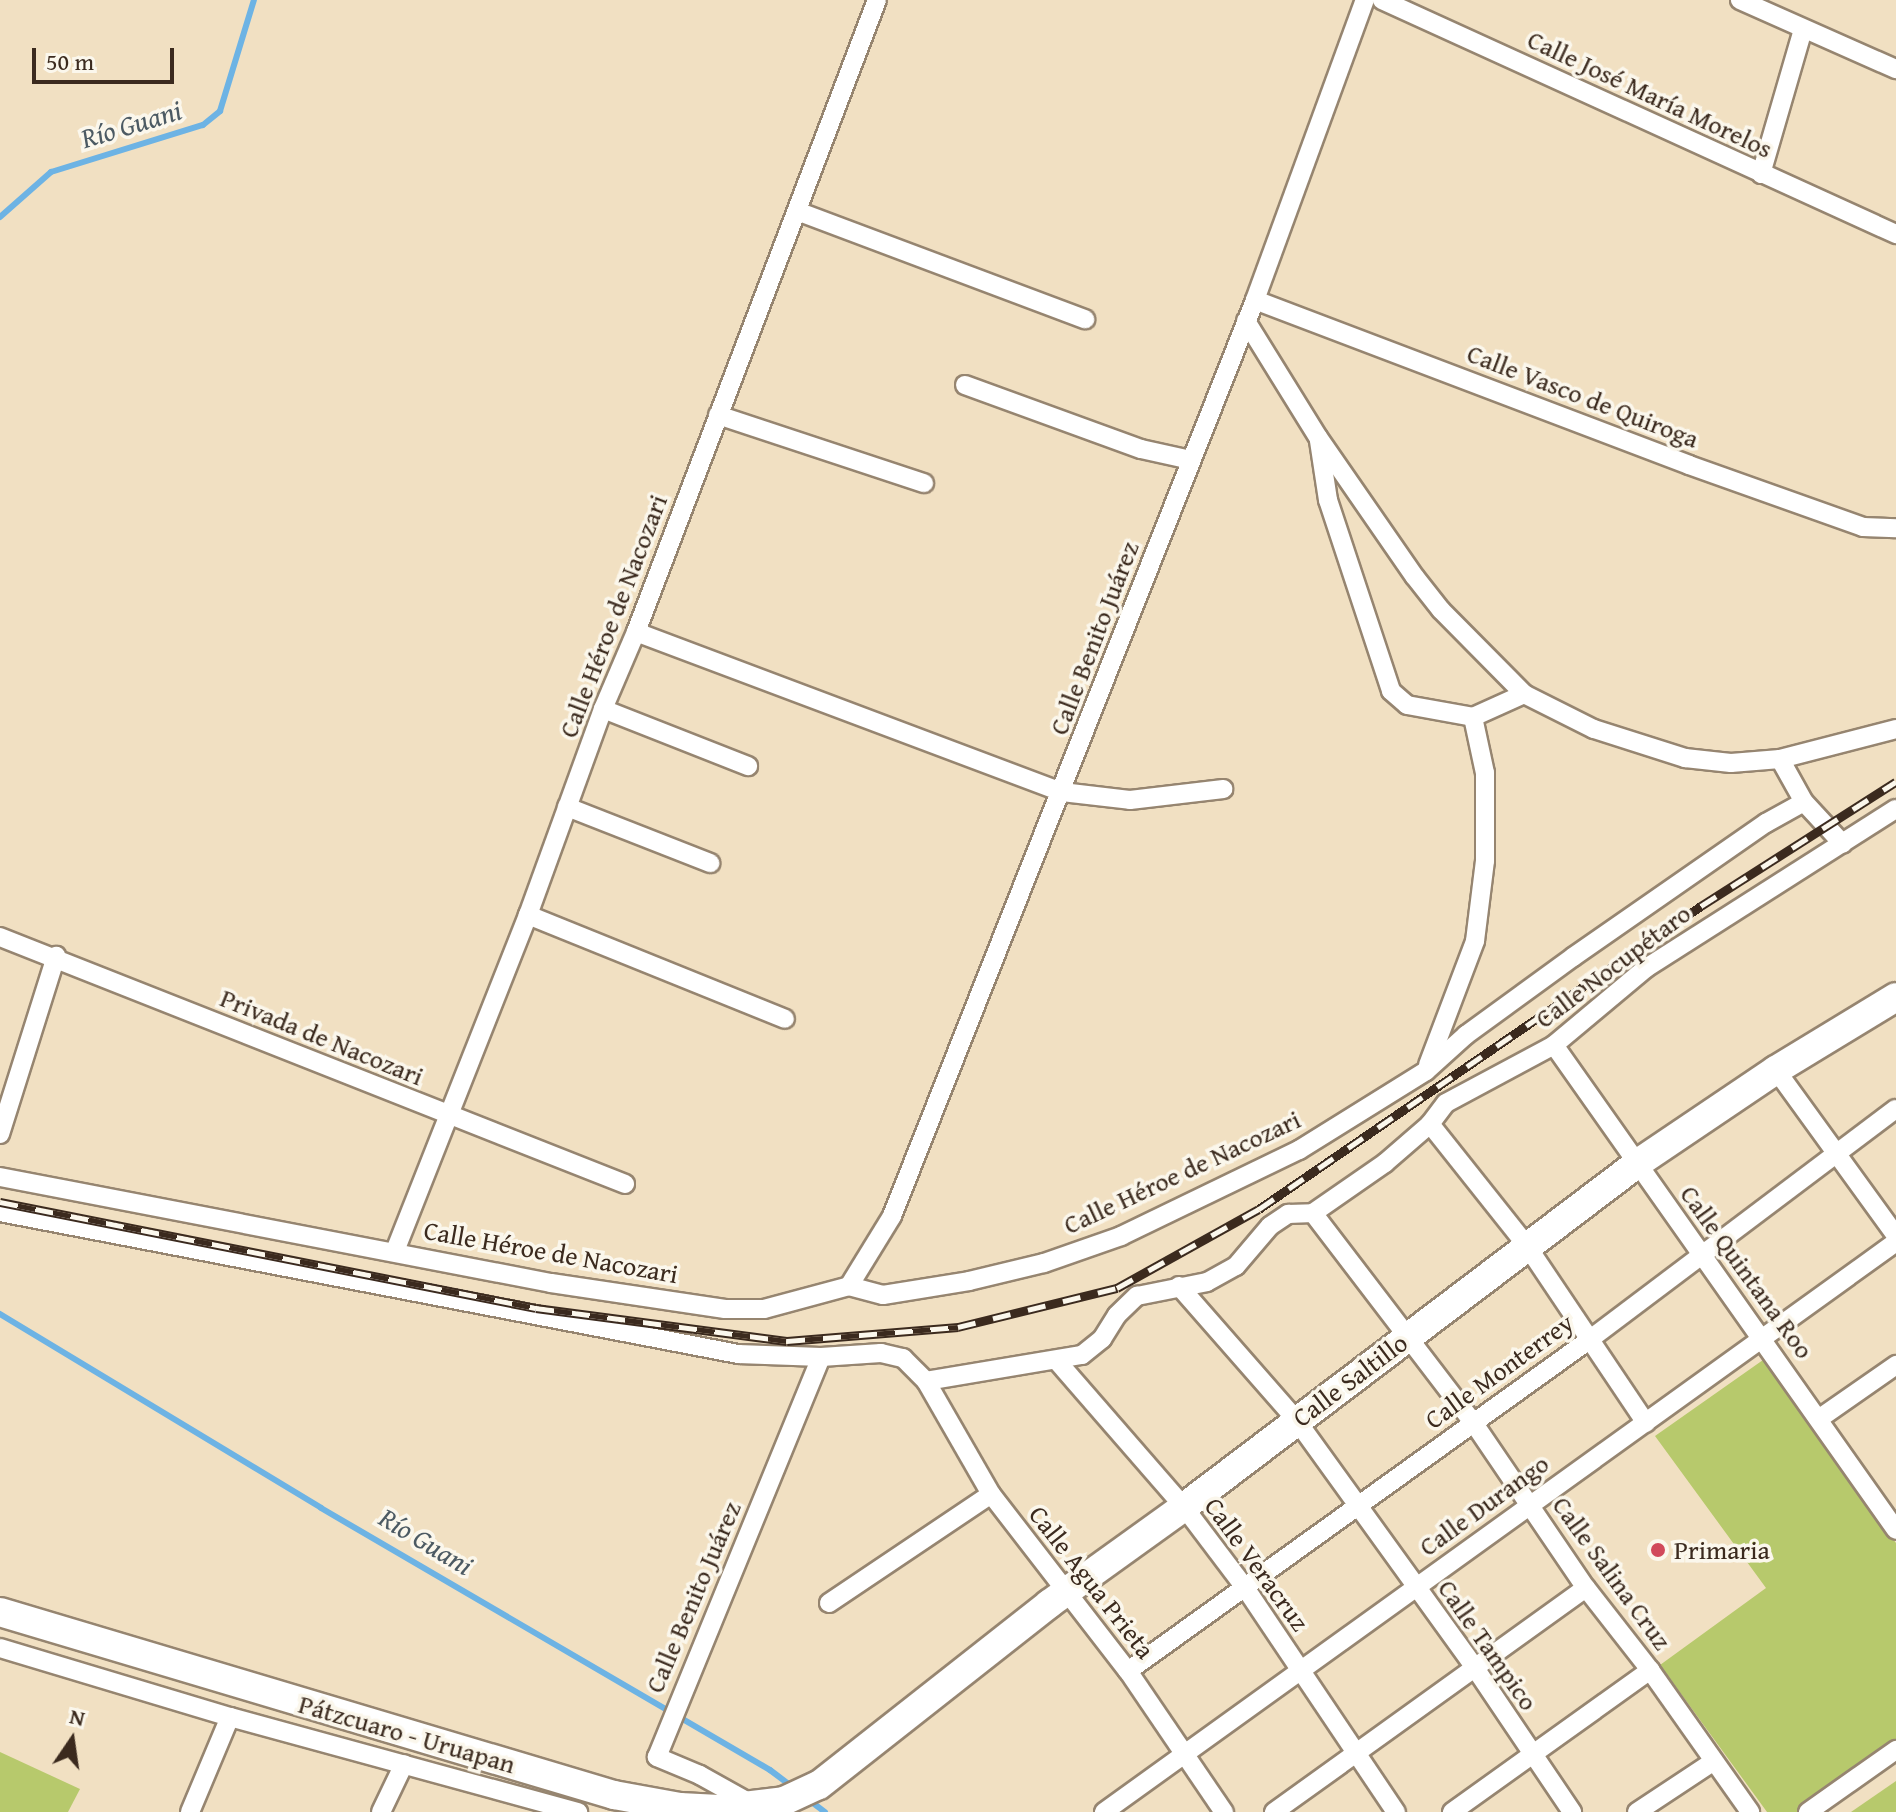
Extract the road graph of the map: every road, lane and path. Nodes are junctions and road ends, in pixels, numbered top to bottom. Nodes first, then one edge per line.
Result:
1 (877, 0) edge
2 (1365, 0) edge
3 (1382, 0) edge
4 (1740, 0) edge
5 (1803, 29) junction
6 (1896, 69) edge
7 (1761, 174) junction
8 (797, 211) junction
9 (1896, 234) edge
10 (1255, 300) junction
11 (1085, 319) dead end
12 (1246, 321) junction
13 (965, 385) dead end
14 (718, 415) junction
15 (1318, 437) junction
16 (1191, 460) junction
17 (924, 483) dead end
18 (1896, 528) edge
19 (636, 632) junction
20 (1524, 694) junction
21 (603, 709) junction
22 (1473, 717) junction
23 (1896, 729) edge
24 (1780, 759) junction
25 (748, 766) dead end
26 (1223, 789) dead end
27 (1062, 792) junction
28 (1804, 802) junction
29 (567, 807) junction
30 (1896, 809) edge
31 (1843, 844) junction
32 (710, 863) dead end
33 (528, 915) junction
34 (0, 937) edge
35 (56, 956) junction
36 (1896, 997) edge
37 (785, 1019) dead end
38 (1554, 1045) junction
39 (1776, 1070) junction
40 (1426, 1071) junction
41 (1896, 1109) edge
42 (447, 1115) junction
43 (1430, 1124) junction
44 (0, 1134) edge
45 (1835, 1153) junction
46 (1638, 1163) junction
47 (0, 1177) edge
48 (625, 1184) dead end
49 (0, 1212) edge
50 (1313, 1213) junction
51 (1896, 1236) edge
52 (1896, 1242) edge
53 (1527, 1246) junction
54 (395, 1251) junction
55 (1701, 1256) junction
56 (849, 1286) junction
57 (1179, 1286) junction
58 (1408, 1336) junction
59 (1762, 1338) junction
60 (1589, 1340) junction
61 (821, 1357) junction
62 (1057, 1361) junction
63 (1896, 1365) edge
64 (926, 1381) junction
65 (1820, 1418) junction
66 (1297, 1421) junction
67 (1473, 1422) junction
68 (1646, 1423) junction
69 (991, 1494) junction
70 (1896, 1497) edge
71 (1529, 1503) junction
72 (1356, 1505) junction
73 (1184, 1507) junction
74 (1880, 1508) junction
75 (1896, 1530) edge
76 (1416, 1586) junction
77 (1586, 1588) junction
78 (1246, 1589) junction
79 (1066, 1591) junction
80 (829, 1603) dead end
81 (0, 1612) edge
82 (0, 1648) edge
83 (1475, 1668) junction
84 (1650, 1670) junction
85 (1128, 1671) junction
86 (1301, 1672) junction
87 (230, 1717) junction
88 (1895, 1752) edge
89 (1355, 1753) junction
90 (1530, 1753) junction
91 (1186, 1754) junction
92 (1714, 1761) junction
93 (404, 1764) junction
94 (819, 1785) joint
95 (784, 1805) edge
96 (190, 1812) edge
97 (381, 1812) edge
98 (578, 1812) edge
99 (1104, 1812) edge
100 (1224, 1812) edge
101 (1274, 1812) edge
102 (1396, 1812) edge
103 (1452, 1812) edge
104 (1572, 1812) edge
105 (1637, 1812) edge
106 (1750, 1812) edge
107 (1808, 1812) edge

1 - 8 street, Calle Héroe de Nacozari
2 - 10 street, Calle Benito Juárez
3 - 7 street, Calle José María Morelos
4 - 5 street
5 - 6 street
5 - 7 street
7 - 9 street, Calle José María Morelos
8 - 11 street
8 - 14 street, Calle Héroe de Nacozari
10 - 12 street, Calle Benito Juárez
10 - 18 street, Calle Vasco de Quiroga
12 - 15 street
12 - 16 street, Calle Benito Juárez
13 - 16 street
14 - 17 street
14 - 19 street, Calle Héroe de Nacozari
15 - 20 street
15 - 22 street
16 - 27 street, Calle Benito Juárez
19 - 21 street, Calle Héroe de Nacozari
19 - 27 street
20 - 22 street
20 - 24 street
21 - 25 street
21 - 29 street, Calle Héroe de Nacozari
22 - 40 street
23 - 24 street
24 - 28 street
26 - 27 street
27 - 56 street, Calle Benito Juárez
28 - 31 street
28 - 40 street, Calle Héroe de Nacozari
29 - 32 street
29 - 33 street, Calle Héroe de Nacozari
30 - 31 street, Calle Nocupétaro
31 - 38 street, Calle Nocupétaro
33 - 37 street
33 - 42 street, Calle Héroe de Nacozari
34 - 35 street, Privada de Nacozari
35 - 42 street, Privada de Nacozari
35 - 44 street
36 - 39 main road, Calle Saltillo
38 - 43 street, Calle Nocupétaro
38 - 46 street, Calle Quintana Roo
39 - 45 street
39 - 46 main road, Calle Saltillo
40 - 56 street, Calle Héroe de Nacozari
41 - 45 street, Calle Monterrey
42 - 48 street, Privada de Nacozari
42 - 54 street, Calle Héroe de Nacozari
43 - 50 street, Calle Nocupétaro
43 - 53 street
45 - 51 street
45 - 55 street, Calle Monterrey
46 - 53 main road, Calle Saltillo
46 - 55 street, Calle Quintana Roo
47 - 54 street, Calle Héroe de Nacozari
49 - 61 street
50 - 57 street, Calle Nocupétaro
50 - 58 street, Calle Salina Cruz
52 - 59 street, Calle Durango
53 - 58 main road, Calle Saltillo
53 - 60 street
54 - 56 street, Calle Héroe de Nacozari
55 - 59 street, Calle Quintana Roo
55 - 60 street, Calle Monterrey
57 - 62 street, Calle Nocupétaro
57 - 66 street, Calle Tampico
58 - 66 main road, Calle Saltillo
58 - 67 street, Calle Salina Cruz
59 - 65 street, Calle Quintana Roo
59 - 68 street, Calle Durango
60 - 67 street, Calle Monterrey
60 - 68 street
61 - 64 street
61 - 95 street, Calle Benito Juárez
62 - 64 street, Calle Nocupétaro
62 - 73 street, Calle Veracruz
63 - 65 street
64 - 69 street, Calle Agua Prieta
65 - 74 street, Calle Quintana Roo
66 - 72 street, Calle Tampico
66 - 73 main road, Calle Saltillo
67 - 71 street, Calle Salina Cruz
67 - 72 street, Calle Monterrey
68 - 71 street, Calle Durango
69 - 79 street, Calle Agua Prieta
69 - 80 street
70 - 74 street
71 - 76 street, Calle Durango
71 - 77 street, Calle Salina Cruz
72 - 76 street, Calle Tampico
72 - 78 street, Calle Monterrey
73 - 78 street, Calle Veracruz
73 - 79 main road, Calle Saltillo
74 - 75 street, Calle Quintana Roo
76 - 83 street, Calle Tampico
76 - 86 street, Calle Durango
77 - 83 street
77 - 84 street, Calle Salina Cruz
78 - 85 street, Calle Monterrey
78 - 86 street, Calle Veracruz
79 - 85 street, Calle Agua Prieta
79 - 94 main road, Calle Saltillo
81 - 95 main road, Pátzcuaro - Uruapan
82 - 87 street
83 - 89 street
83 - 90 street, Calle Tampico
84 - 90 street
84 - 92 street, Calle Salina Cruz
85 - 91 street, Calle Agua Prieta
86 - 89 street, Calle Veracruz
86 - 91 street, Calle Durango
87 - 93 street
87 - 96 street
88 - 107 street
89 - 101 street
89 - 102 street, Calle Veracruz
90 - 103 street
90 - 104 street, Calle Tampico
91 - 99 street, Calle Durango
91 - 100 street, Calle Agua Prieta
92 - 105 street
92 - 106 street, Calle Salina Cruz
93 - 97 street
93 - 98 street
94 - 95 main road, Pátzcuaro - Uruapan

